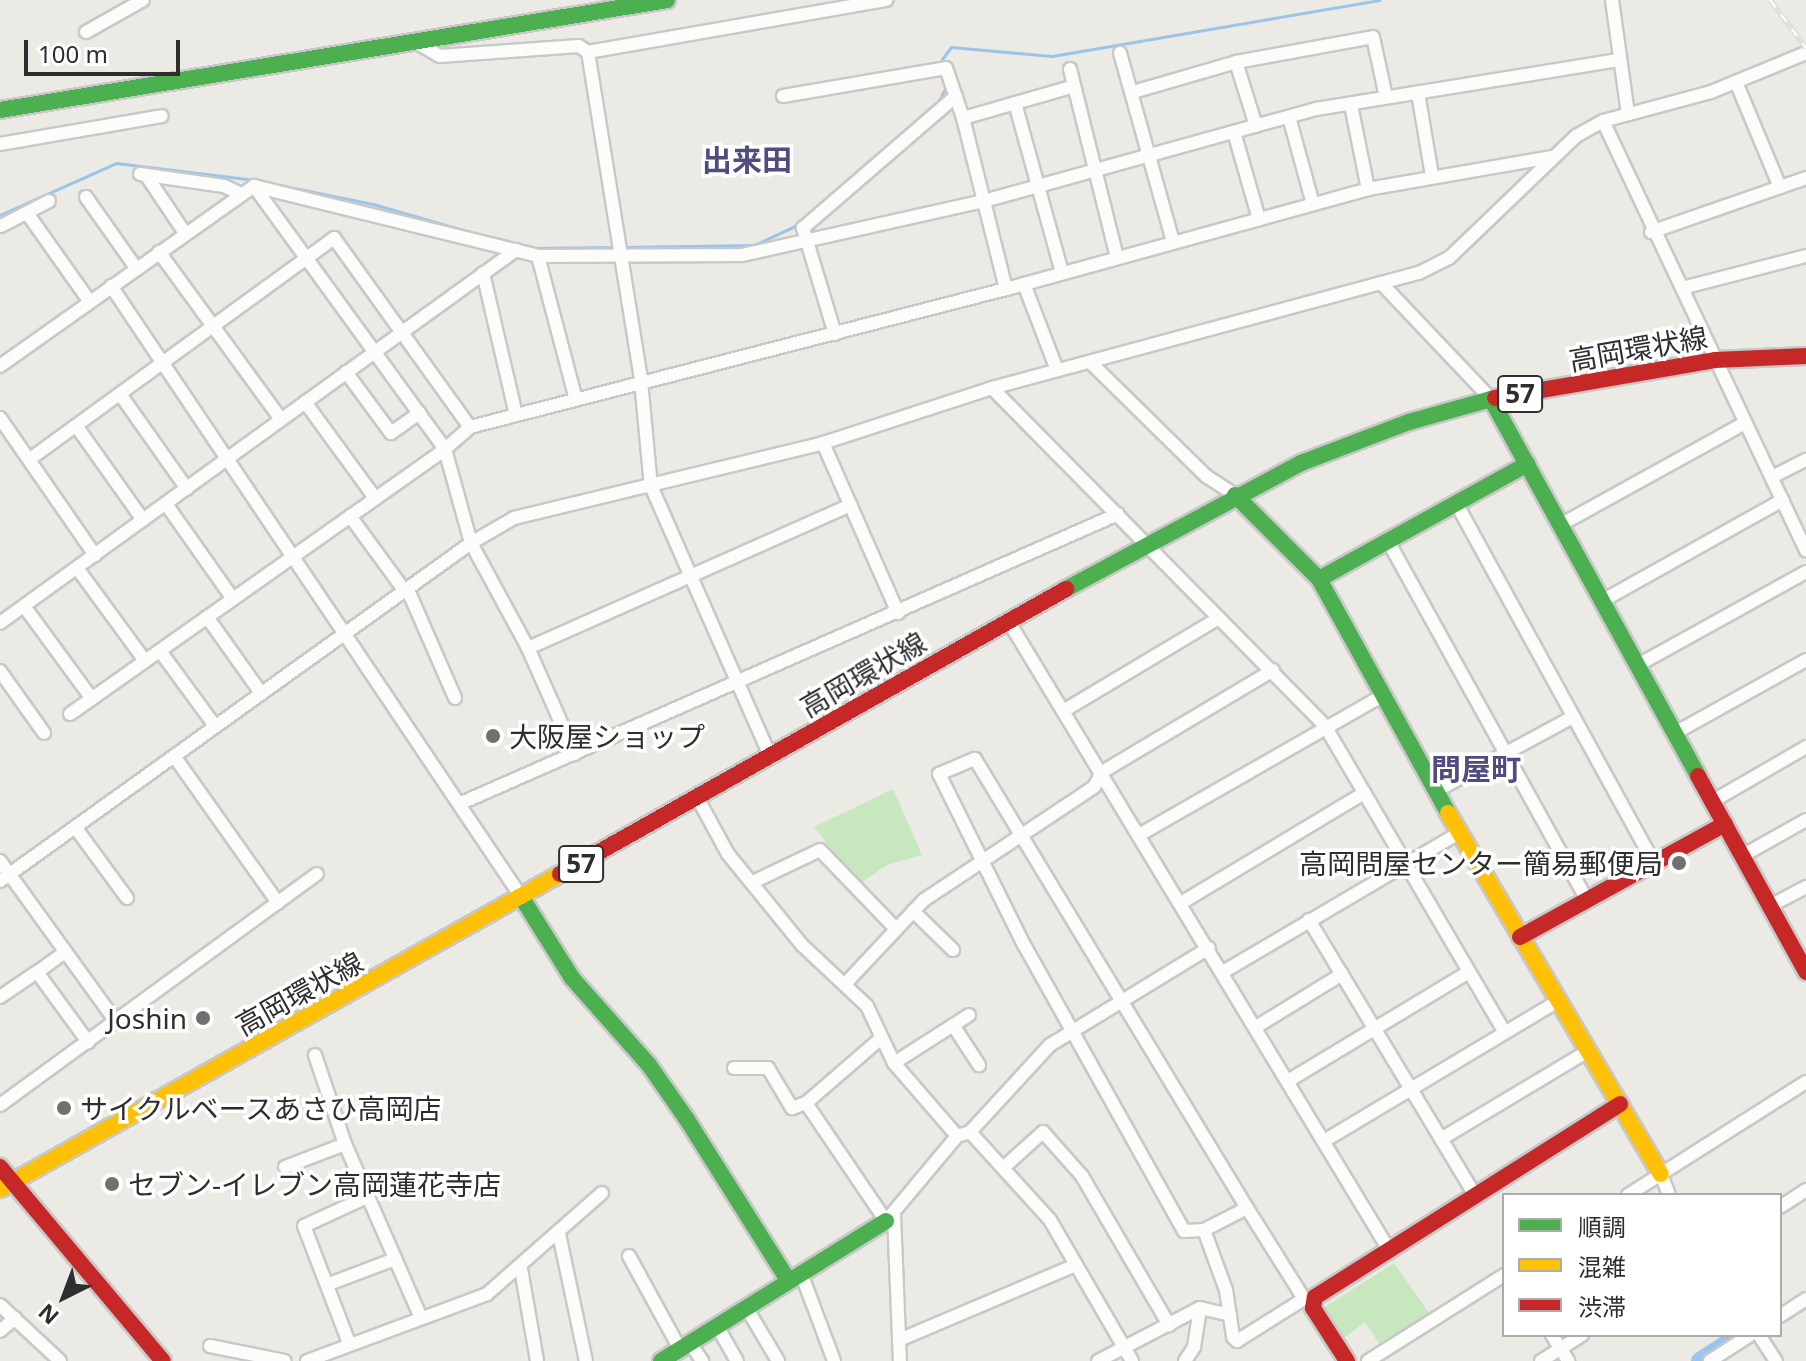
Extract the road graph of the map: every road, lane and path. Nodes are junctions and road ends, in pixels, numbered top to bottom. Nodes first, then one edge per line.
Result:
1 (143, 0) edge
2 (667, 0) edge
3 (886, 0) edge
4 (1612, 0) edge
5 (86, 32) dead end
6 (419, 44) junction
7 (588, 52) junction
8 (1120, 53) dead end
9 (1806, 53) edge
10 (1620, 60) junction
11 (1236, 62) junction
12 (1070, 69) dead end
13 (1736, 82) junction
14 (1071, 87) junction
15 (1133, 92) junction
16 (1418, 93) junction
17 (783, 96) dead end
18 (956, 96) junction
19 (1386, 97) junction
20 (1015, 103) junction
21 (1351, 105) junction
22 (0, 110) edge
23 (1628, 114) junction
24 (162, 116) dead end
25 (1289, 117) junction
26 (963, 118) junction
27 (1603, 121) junction
28 (1256, 126) junction
29 (1234, 132) junction
30 (3, 139) edge
31 (1151, 155) junction
32 (1552, 157) junction
33 (1095, 171) junction
34 (1432, 176) junction
35 (1806, 178) edge
36 (1039, 184) junction
37 (254, 186) junction
38 (1780, 187) junction
39 (1368, 189) junction
40 (241, 194) junction
41 (86, 197) dead end
42 (49, 201) dead end
43 (984, 201) junction
44 (1313, 204) junction
45 (27, 213) junction
46 (1259, 219) junction
47 (1, 226) edge
48 (1651, 232) junction
49 (185, 233) junction
50 (1173, 242) junction
51 (809, 243) junction
52 (516, 250) junction
53 (159, 252) junction
54 (538, 256) junction
55 (1806, 256) edge
56 (306, 257) junction
57 (1117, 257) junction
58 (622, 259) junction
59 (136, 268) junction
60 (1062, 272) junction
61 (483, 273) junction
62 (1381, 283) junction
63 (1024, 284) junction
64 (111, 286) junction
65 (1682, 288) junction
66 (1006, 289) junction
67 (90, 302) junction
68 (213, 325) junction
69 (401, 332) junction
70 (835, 334) junction
71 (376, 351) junction
72 (1806, 356) edge
73 (1715, 360) junction
74 (163, 362) junction
75 (1090, 362) junction
76 (0, 366) edge
77 (1057, 370) junction
78 (346, 372) junction
79 (641, 381) junction
80 (992, 388) junction
81 (120, 394) junction
82 (1491, 399) junction
83 (576, 400) junction
84 (305, 402) junction
85 (420, 413) junction
86 (516, 415) junction
87 (0, 418) edge
88 (281, 419) junction
89 (1745, 423) junction
90 (77, 427) junction
91 (470, 427) junction
92 (823, 443) junction
93 (445, 449) junction
94 (228, 458) junction
95 (30, 459) junction
96 (1806, 460) edge
97 (1527, 464) junction
98 (1772, 477) junction
99 (651, 486) junction
100 (187, 489) junction
101 (1235, 495) junction
102 (375, 498) junction
103 (1783, 500) junction
104 (1456, 503) junction
105 (166, 504) junction
106 (851, 505) junction
107 (1118, 514) junction
108 (350, 516) junction
109 (143, 520) junction
110 (1560, 525) junction
111 (1388, 541) junction
112 (471, 543) junction
113 (1147, 543) junction
114 (1806, 550) edge
115 (95, 555) junction
116 (293, 557) junction
117 (77, 568) junction
118 (1806, 572) edge
119 (692, 576) junction
120 (1319, 579) junction
121 (405, 589) junction
122 (233, 599) junction
123 (1602, 601) junction
124 (24, 606) junction
125 (898, 613) junction
126 (207, 617) junction
127 (1219, 618) junction
128 (1009, 622) junction
129 (0, 623) edge
130 (344, 632) junction
131 (528, 648) junction
132 (160, 651) junction
133 (1806, 660) edge
134 (145, 661) junction
135 (1638, 665) junction
136 (1273, 670) junction
137 (0, 671) edge
138 (737, 683) junction
139 (261, 693) junction
140 (1383, 695) junction
141 (455, 698) dead end
142 (92, 699) junction
143 (1065, 710) junction
144 (70, 714) dead end
145 (1573, 717) junction
146 (215, 726) junction
147 (1325, 726) junction
148 (44, 733) dead end
149 (1675, 733) junction
150 (1806, 747) edge
151 (575, 754) junction
152 (1506, 754) junction
153 (174, 756) junction
154 (770, 756) junction
155 (1102, 772) junction
156 (1436, 791) junction
157 (1364, 793) junction
158 (697, 797) junction
159 (1713, 801) junction
160 (459, 804) junction
161 (1806, 820) edge
162 (1725, 824) junction
163 (75, 827) junction
164 (1459, 833) junction
165 (1022, 834) junction
166 (1139, 835) junction
167 (1742, 856) junction
168 (981, 858) junction
169 (0, 861) edge
170 (1654, 863) junction
171 (1403, 864) junction
172 (317, 874) dead end
173 (5, 878) edge
174 (753, 882) junction
175 (1806, 887) edge
176 (127, 898) dead end
177 (522, 898) junction
178 (1587, 900) junction
179 (278, 903) junction
180 (1181, 903) junction
181 (1770, 906) junction
182 (913, 911) junction
183 (1309, 920) junction
184 (896, 929) junction
185 (1520, 937) junction
186 (1209, 948) junction
187 (953, 950) dead end
188 (65, 952) junction
189 (1804, 964) edge
190 (37, 972) junction
191 (1223, 972) junction
192 (1469, 972) junction
193 (1342, 974) junction
194 (846, 983) junction
195 (0, 997) edge
196 (1558, 1001) junction
197 (1123, 1002) junction
198 (969, 1015) dead end
199 (116, 1022) junction
200 (953, 1025) junction
201 (1256, 1027) junction
202 (1375, 1029) junction
203 (1504, 1031) junction
204 (1073, 1032) junction
205 (879, 1040) junction
206 (88, 1042) junction
207 (1588, 1051) junction
208 (315, 1055) dead end
209 (894, 1063) junction
210 (979, 1065) dead end
211 (734, 1068) dead end
212 (1288, 1081) junction
213 (1806, 1082) edge
214 (1410, 1088) junction
215 (806, 1103) junction
216 (1620, 1104) junction
217 (0, 1105) edge
218 (964, 1134) junction
219 (1441, 1139) junction
220 (1324, 1141) junction
221 (345, 1144) junction
222 (0, 1167) edge
223 (285, 1167) dead end
224 (1003, 1168) junction
225 (1661, 1174) junction
226 (7, 1186) edge
227 (1806, 1190) edge
228 (602, 1193) dead end
229 (1631, 1193) edge
230 (1668, 1193) edge
231 (1475, 1195) junction
232 (367, 1197) junction
233 (1782, 1206) edge
234 (1247, 1208) junction
235 (890, 1217) junction
236 (1204, 1230) junction
237 (559, 1234) junction
238 (1389, 1250) junction
239 (629, 1256) dead end
240 (395, 1259) junction
241 (1076, 1265) junction
242 (521, 1269) junction
243 (795, 1276) junction
244 (1502, 1276) edge
245 (329, 1284) junction
246 (1806, 1299) edge
247 (1308, 1301) junction
248 (0, 1305) edge
249 (746, 1307) junction
250 (1200, 1308) junction
251 (1230, 1315) junction
252 (1782, 1315) edge
253 (420, 1316) junction
254 (15, 1318) junction
255 (1169, 1325) junction
256 (717, 1326) junction
257 (0, 1331) edge
258 (1553, 1337) edge
259 (1579, 1337) edge
260 (1747, 1337) edge
261 (1760, 1337) edge
262 (899, 1340) junction
263 (349, 1343) junction
264 (210, 1346) dead end
265 (685, 1346) junction
266 (1125, 1349) junction
267 (1560, 1349) junction
268 (1386, 1356) edge
269 (60, 1361) edge
270 (163, 1361) edge
271 (285, 1361) edge
272 (307, 1361) edge
273 (537, 1361) edge
274 (586, 1361) edge
275 (661, 1361) edge
276 (702, 1361) edge
277 (737, 1361) edge
278 (778, 1361) edge
279 (834, 1361) edge
280 (900, 1361) edge
281 (1098, 1361) edge
282 (1132, 1361) edge
283 (1185, 1361) edge
284 (1347, 1361) edge
285 (1368, 1361) edge
286 (1541, 1361) edge
287 (1568, 1361) edge
288 (1710, 1361) edge
289 (1776, 1361) edge

1 - 5 street
2 - 6 street
3 - 7 street
4 - 10 street
6 - 7 street
6 - 22 street
7 - 58 street
8 - 15 street
9 - 13 street
10 - 16 street
10 - 23 street
11 - 15 street
11 - 19 street
11 - 28 street
12 - 14 street
13 - 23 street
13 - 38 street
14 - 20 street
14 - 33 street
15 - 31 street
16 - 19 street
16 - 34 street
17 - 18 street
18 - 26 street
18 - 51 street
19 - 21 street
20 - 26 street
20 - 36 street
21 - 25 street
21 - 39 street
23 - 27 street
24 - 30 street
25 - 28 street
25 - 44 street
26 - 43 street
27 - 32 street
27 - 48 street
28 - 29 street
29 - 31 street
29 - 46 street
31 - 33 street
31 - 50 street
32 - 34 street
32 - 62 street
33 - 36 street
33 - 57 street
34 - 39 street
35 - 38 street
36 - 43 street
36 - 60 street
37 - 40 street
37 - 52 street
37 - 56 street
38 - 48 street
39 - 44 street
40 - 49 street
40 - 49 street
41 - 59 street
42 - 45 street
43 - 51 street
43 - 66 street
44 - 46 street
45 - 47 street
45 - 67 street
46 - 50 street
48 - 65 street
49 - 53 street
50 - 57 street
51 - 58 street
51 - 70 street
52 - 54 street
52 - 61 street
53 - 59 street
53 - 68 street
54 - 58 street
54 - 83 street
55 - 65 street
56 - 68 street
56 - 69 street
56 - 71 street
57 - 60 street
58 - 79 street
59 - 64 street
60 - 63 street
61 - 69 street
61 - 86 street
62 - 75 street
62 - 82 street
63 - 66 street
63 - 77 street
64 - 67 street
64 - 74 street
65 - 73 street
66 - 70 street
67 - 76 street
68 - 74 street
68 - 88 street
69 - 71 street
69 - 91 street
70 - 79 street
71 - 78 street
71 - 85 street
72 - 73 street, 高岡環状線 / 57
73 - 82 street, 高岡環状線 / 57
73 - 89 street
74 - 81 street
74 - 94 street
75 - 77 street
75 - 101 street
77 - 80 street
78 - 84 street
78 - 85 street
79 - 83 street
79 - 99 street
80 - 92 street
80 - 107 street
81 - 90 street
81 - 100 street
82 - 97 street
82 - 101 street, 高岡環状線 / 57
83 - 86 street
84 - 88 street
84 - 102 street
85 - 93 street
86 - 91 street
87 - 95 street
88 - 94 street
89 - 98 street
89 - 110 street
90 - 95 street
90 - 109 street
91 - 93 street
92 - 99 street
92 - 106 street
93 - 102 street
93 - 112 street
94 - 100 street
94 - 116 street
95 - 115 street
96 - 98 street
97 - 104 street
97 - 110 street
98 - 103 street
99 - 112 street
99 - 119 street
100 - 105 street
101 - 113 street, 高岡環状線 / 57
101 - 120 street
102 - 108 street
103 - 114 street
103 - 123 street
104 - 111 street
104 - 145 street
105 - 109 street
105 - 122 street
106 - 119 street
106 - 125 street
107 - 113 street
107 - 125 street
108 - 116 street
108 - 121 street
109 - 115 street
110 - 123 street
111 - 120 street
111 - 152 street
112 - 121 street
112 - 131 street
113 - 127 street
113 - 128 street, 高岡環状線 / 57
115 - 117 street
116 - 122 street
116 - 130 street
117 - 124 street
117 - 134 street
118 - 135 street
119 - 131 street
119 - 138 street
120 - 140 street
121 - 130 street
121 - 141 street
122 - 126 street
123 - 135 street
124 - 129 street
124 - 142 street
125 - 138 street
126 - 132 street
126 - 139 street
127 - 136 street
127 - 143 street
128 - 143 street
128 - 154 street, 高岡環状線 / 57
130 - 139 street
130 - 160 street
131 - 151 street
132 - 134 street
132 - 146 street
133 - 149 street
134 - 142 street
135 - 149 street
136 - 147 street
136 - 155 street
137 - 148 street
138 - 151 street
138 - 154 street
139 - 146 street
140 - 147 street
140 - 156 street
142 - 144 street
143 - 155 street
145 - 152 street
145 - 170 street
146 - 153 street
147 - 157 street
147 - 166 street
149 - 159 street
150 - 159 street
151 - 160 street
152 - 156 street
152 - 178 street
153 - 163 street
153 - 179 street
154 - 158 street, 高岡環状線 / 57
155 - 165 street
155 - 166 street
156 - 164 street
157 - 171 street
157 - 180 street
158 - 174 street
158 - 177 street, 高岡環状線 / 57
159 - 162 street
160 - 177 street
161 - 167 street
162 - 167 street
162 - 170 street
163 - 173 street
163 - 176 street
164 - 171 street
164 - 185 street
165 - 168 street
165 - 168 street
165 - 197 street
166 - 180 street
167 - 181 street
168 - 182 street
168 - 204 street
169 - 173 street
170 - 178 street
171 - 183 street
171 - 192 street
172 - 179 street
173 - 188 street
174 - 184 street
174 - 194 street
175 - 181 street
177 - 226 street, 高岡環状線 / 57
177 - 243 street
178 - 185 street
179 - 199 street
180 - 186 street
181 - 189 street
182 - 184 street
182 - 187 street
183 - 191 street
183 - 193 street
184 - 194 street
185 - 196 street
186 - 191 street
186 - 197 street
188 - 190 street
188 - 199 street
190 - 195 street
190 - 206 street
191 - 201 street
192 - 202 street
192 - 203 street
193 - 201 street
193 - 202 street
194 - 205 street
196 - 203 street
196 - 207 street
197 - 204 street
197 - 234 street
198 - 200 street
199 - 206 street
200 - 209 street
200 - 210 street
201 - 212 street
202 - 212 street
202 - 214 street
203 - 214 street
204 - 218 street
204 - 236 street
205 - 209 street
205 - 215 street
206 - 217 street
207 - 216 street
207 - 219 street
208 - 221 street
209 - 218 street
211 - 215 street
212 - 220 street
213 - 225 street
214 - 219 street
214 - 220 street
215 - 235 street
216 - 225 street
216 - 231 street
218 - 224 street
218 - 235 street
219 - 231 street
220 - 238 street
221 - 223 street
221 - 232 street
222 - 226 street
224 - 241 street
224 - 255 street
225 - 229 street
225 - 230 street
226 - 270 street
227 - 233 street
228 - 237 street
231 - 238 street
232 - 240 street
232 - 245 street
234 - 236 street
234 - 247 street
235 - 243 street
235 - 262 street
236 - 251 street
237 - 242 street
237 - 274 street
238 - 247 street
239 - 265 street
240 - 245 street
240 - 253 street
241 - 262 street
241 - 266 street
242 - 253 street
242 - 273 street
243 - 249 street
243 - 279 street
244 - 268 street
245 - 263 street
246 - 252 street
247 - 251 street
247 - 284 street
248 - 254 street
249 - 256 street
249 - 278 street
250 - 251 street
250 - 255 street
250 - 283 street
253 - 263 street
254 - 257 street
254 - 269 street
255 - 266 street
256 - 265 street
256 - 277 street
258 - 267 street
259 - 267 street
260 - 288 street
261 - 289 street
262 - 280 street
263 - 272 street
264 - 271 street
265 - 275 street
265 - 276 street
266 - 281 street
266 - 282 street
267 - 286 street
267 - 287 street
268 - 285 street

